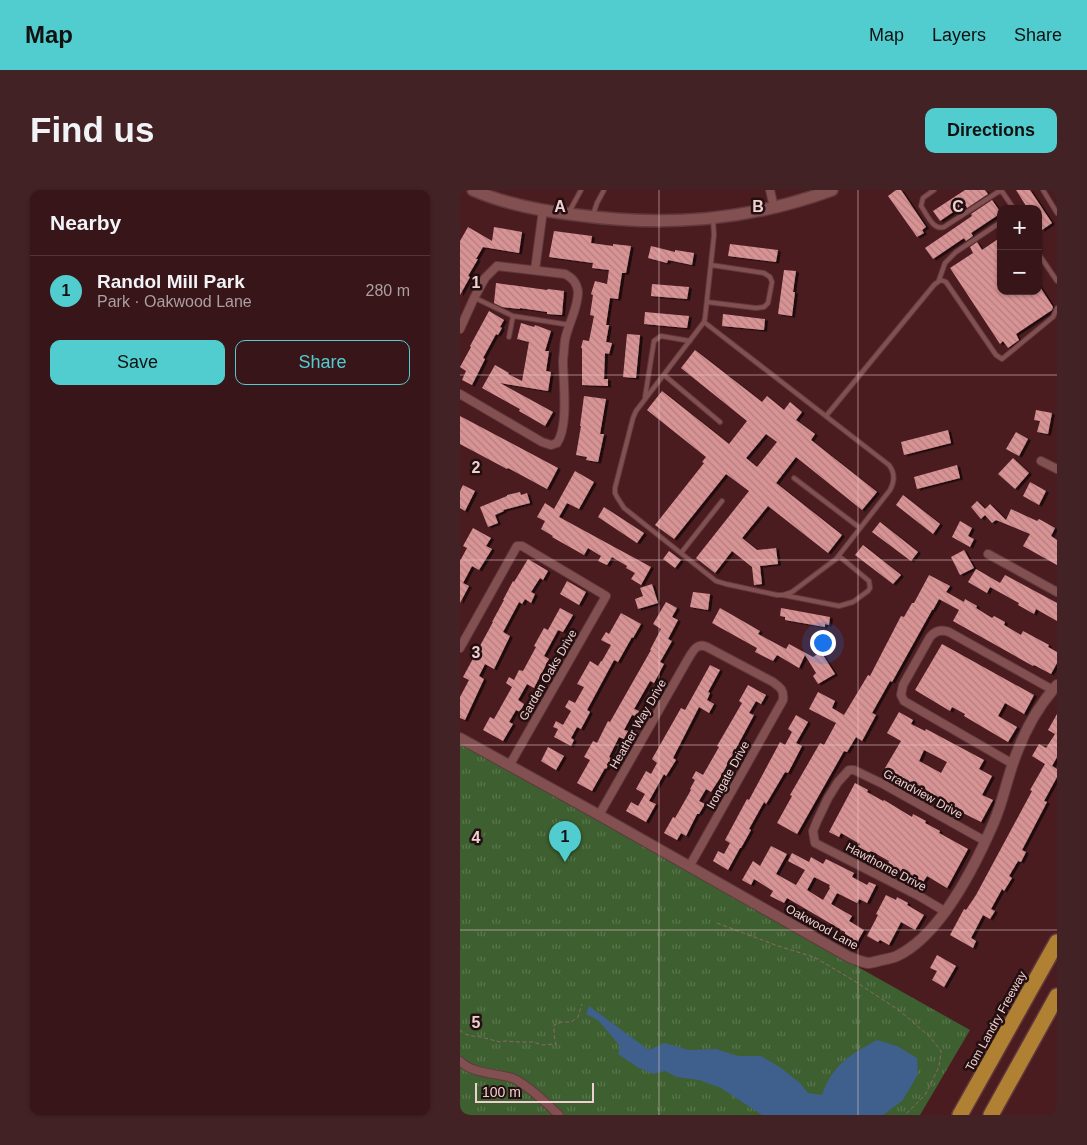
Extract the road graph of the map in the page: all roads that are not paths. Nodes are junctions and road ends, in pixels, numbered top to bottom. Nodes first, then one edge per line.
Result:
1 (473, 190) edge
2 (581, 190) edge
3 (604, 190) edge
4 (770, 190) edge
5 (832, 190) edge
6 (934, 190) edge
7 (1001, 190) edge
8 (1043, 190) edge
9 (1051, 190) edge
10 (486, 193) edge
11 (1046, 194) junction
12 (1011, 205) edge
13 (774, 208) junction
14 (543, 210) junction
15 (1057, 213) edge
16 (568, 214) junction
17 (592, 218) junction
18 (713, 219) junction
19 (997, 225) edge
20 (1042, 258) edge
21 (711, 265) junction
22 (535, 270) junction
23 (939, 280) junction
24 (1057, 281) edge
25 (474, 298) junction
26 (707, 302) junction
27 (1057, 308) edge
28 (513, 316) junction
29 (704, 322) junction
30 (570, 325) junction
31 (460, 329) edge
32 (509, 337) dead end
33 (690, 341) junction
34 (664, 375) junction
35 (460, 394) edge
36 (645, 399) junction
37 (826, 416) junction
38 (720, 422) dead end
39 (1041, 460) dead end
40 (1057, 469) edge
41 (794, 478) dead end
42 (722, 501) dead end
43 (860, 528) junction
44 (681, 553) junction
45 (988, 554) dead end
46 (839, 556) junction
47 (1057, 592) edge
48 (783, 595) junction
49 (460, 648) edge
50 (1055, 687) edge
51 (784, 693) joint
52 (460, 738) edge
53 (1012, 764) junction
54 (509, 766) junction
55 (599, 815) junction
56 (985, 841) junction
57 (815, 842) joint
58 (689, 867) junction
59 (946, 912) junction
60 (1057, 942) edge
61 (1057, 996) edge
62 (461, 1064) edge
63 (560, 1115) edge
64 (960, 1115) edge
65 (991, 1115) edge

1 - 10 main road
2 - 16 lane
3 - 17 lane
4 - 13 street
5 - 13 main road
6 - 7 lane
7 - 12 lane
8 - 11 lane
9 - 11 lane
10 - 14 main road
11 - 15 lane
13 - 18 main road
14 - 16 main road
14 - 22 street
16 - 17 main road
17 - 18 main road
18 - 21 lane
19 - 23 lane
20 - 24 lane
21 - 26 lane
21 - 26 lane
22 - 25 street
22 - 30 street
23 - 27 lane
23 - 37 lane
25 - 28 lane
25 - 31 street
26 - 29 lane
28 - 30 lane
28 - 32 lane
29 - 33 lane
29 - 37 lane
30 - 35 street
33 - 34 lane
33 - 36 lane
34 - 36 lane
34 - 38 lane
36 - 44 lane
37 - 43 lane
39 - 40 street
41 - 43 lane
42 - 44 lane
43 - 46 lane
44 - 48 lane
45 - 47 street
46 - 48 lane
46 - 48 lane
49 - 54 street, Garden Oaks Drive
50 - 53 street, Oakwood Lane
50 - 53 street
51 - 55 street, Heather Way Drive
51 - 58 street, Irongate Drive
52 - 54 street, Oakwood Lane
53 - 56 street, Oakwood Lane
54 - 55 street, Oakwood Lane
55 - 58 street, Oakwood Lane
56 - 57 street, Grandview Drive
56 - 59 street, Oakwood Lane
57 - 59 street, Hawthorne Drive
58 - 59 street, Oakwood Lane
60 - 64 highway, Tom Landry Freeway
61 - 65 highway
62 - 63 street

